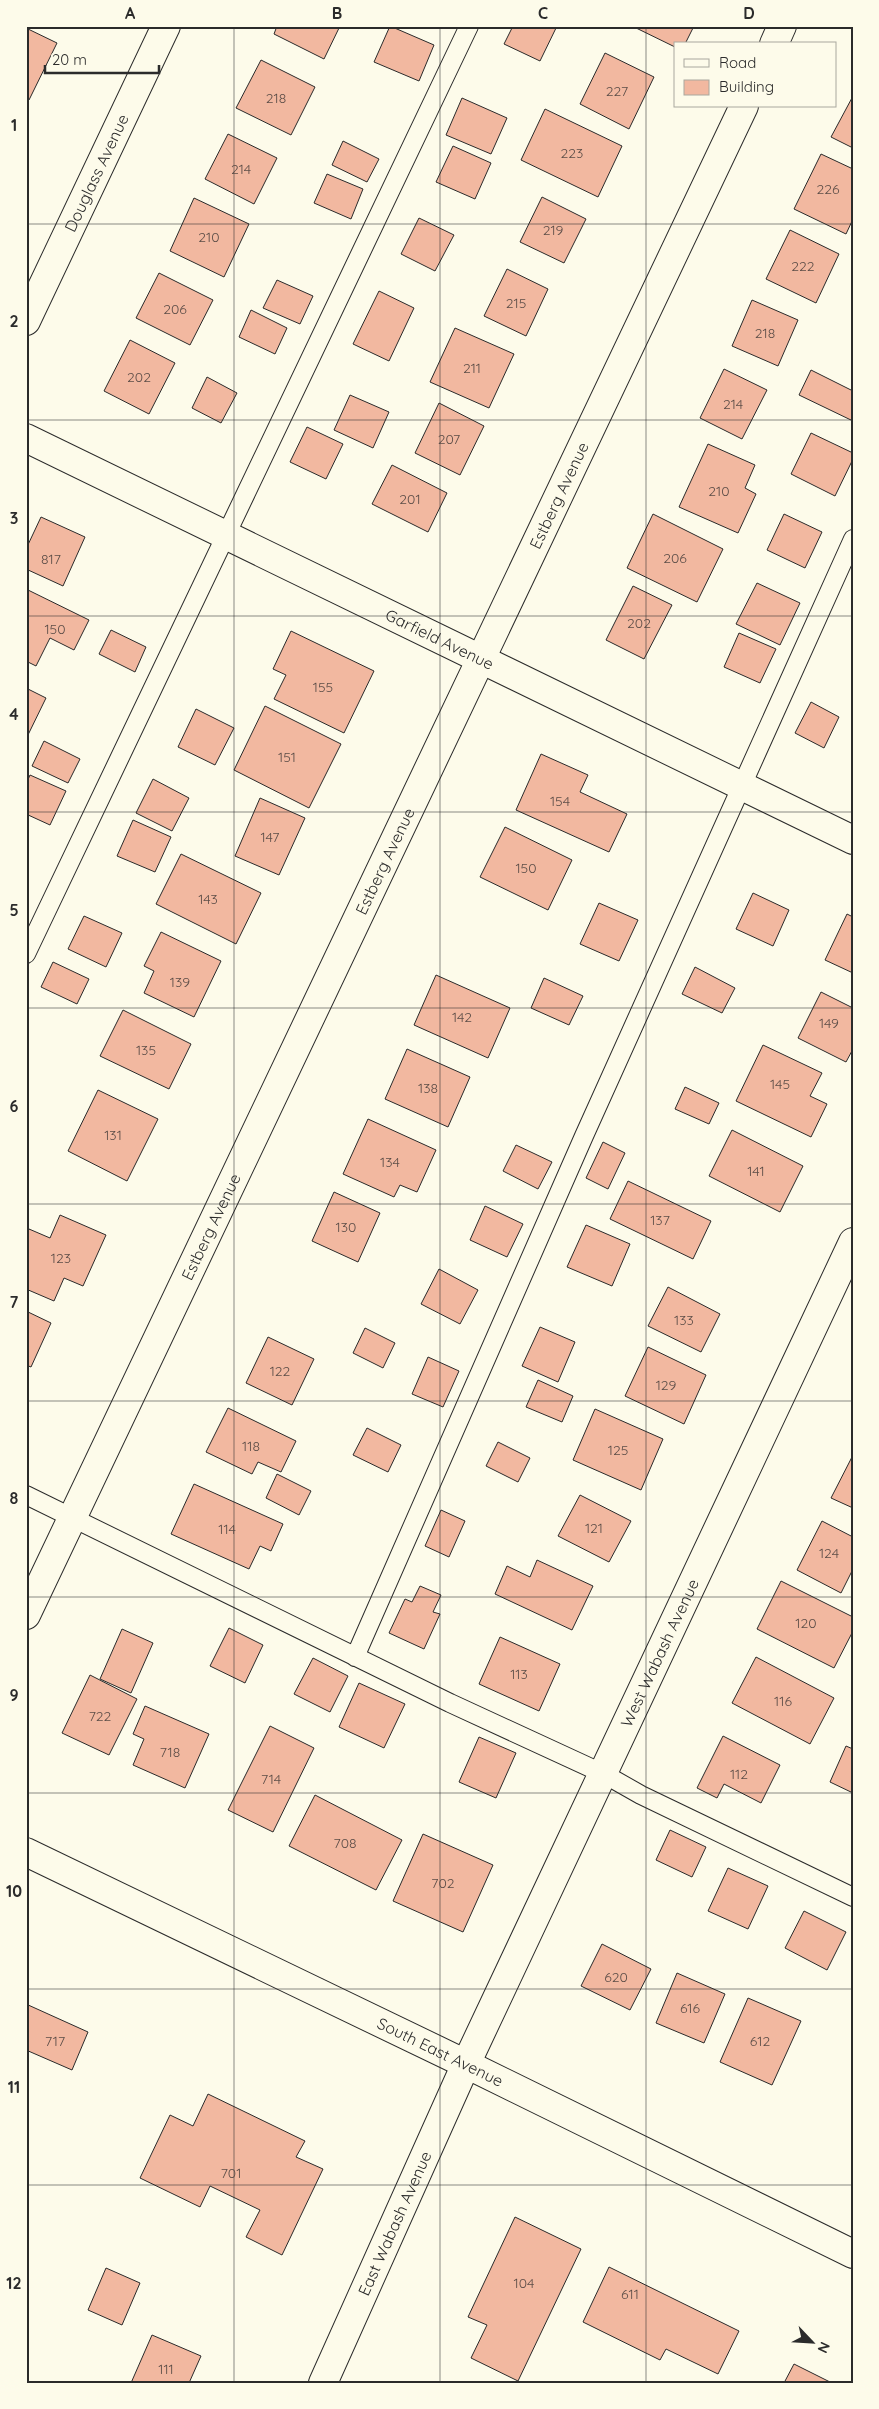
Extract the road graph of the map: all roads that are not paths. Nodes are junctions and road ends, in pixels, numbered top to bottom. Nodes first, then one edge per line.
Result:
1 (166, 26) edge
2 (469, 26) edge
3 (782, 26) edge
4 (775, 42) edge
5 (743, 108) edge
6 (26, 321) edge
7 (26, 438) edge
8 (228, 535) junction
9 (853, 540) edge
10 (483, 658) junction
11 (743, 786) junction
12 (853, 840) edge
13 (26, 954) edge
14 (853, 1242) edge
15 (26, 1495) edge
16 (72, 1518) junction
17 (26, 1615) edge
18 (355, 1656) junction
19 (604, 1774) junction
20 (26, 1852) edge
21 (853, 1897) edge
22 (466, 2064) junction
23 (853, 2254) edge
24 (323, 2383) edge

1 - 6 street, Douglass Avenue
2 - 8 lane
3 - 4 street
5 - 10 street, Estberg Avenue
7 - 8 street, Garfield Avenue
8 - 10 street, Garfield Avenue
8 - 13 lane
9 - 11 lane
10 - 11 street, Garfield Avenue
10 - 16 street, Estberg Avenue
11 - 12 street, Garfield Avenue
11 - 18 lane
14 - 19 street, West Wabash Avenue
15 - 16 lane
16 - 17 street, Estberg Avenue
16 - 18 lane
18 - 19 lane
19 - 21 lane
19 - 22 street, West Wabash Avenue
20 - 22 street, South East Avenue
22 - 23 street, South East Avenue
22 - 24 street, East Wabash Avenue

